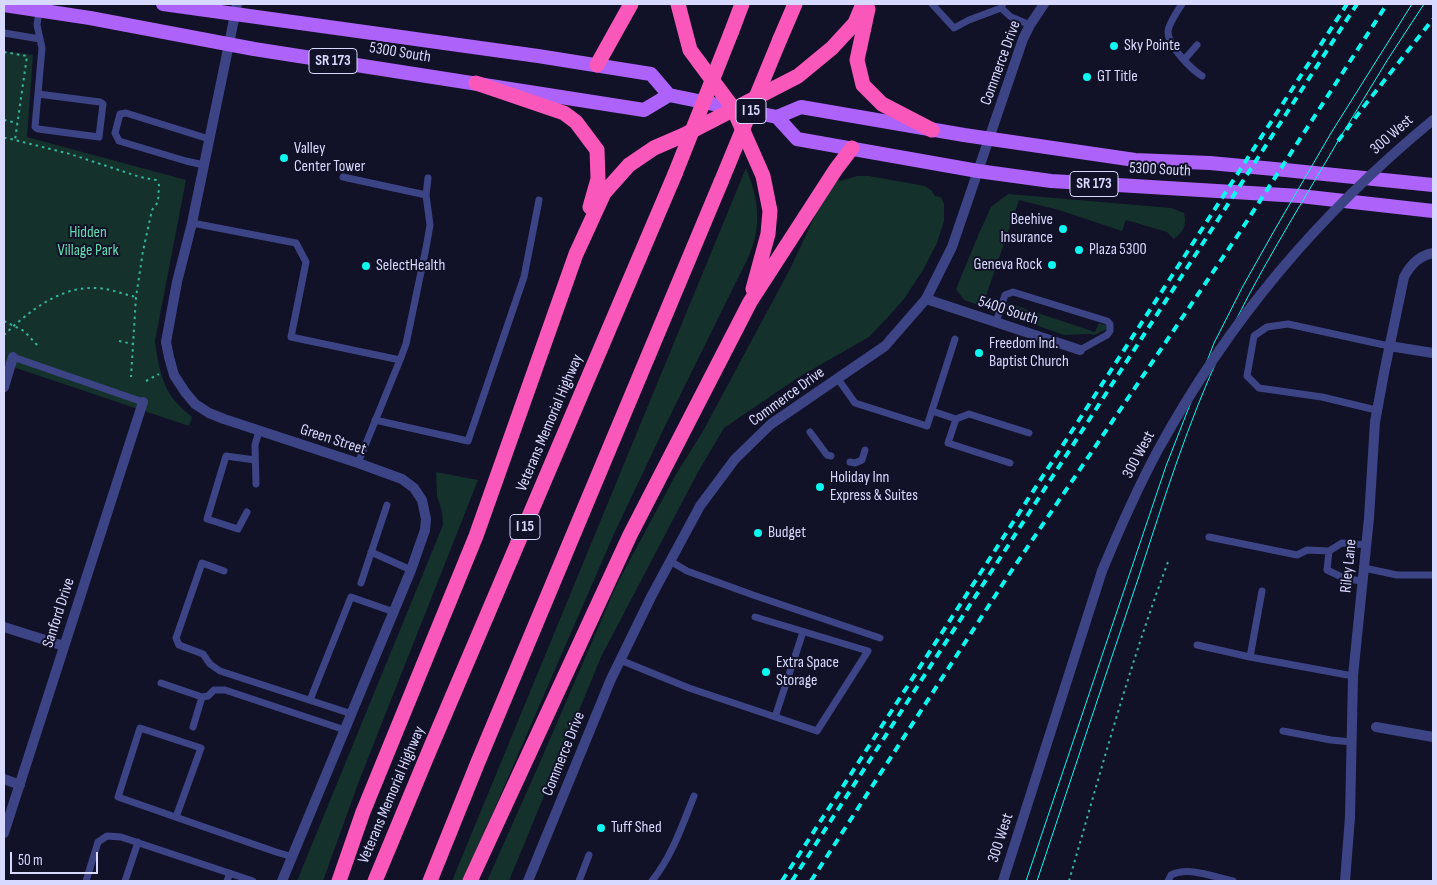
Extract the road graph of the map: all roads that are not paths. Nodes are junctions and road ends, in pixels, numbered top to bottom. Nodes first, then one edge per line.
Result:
1 (163, 4) edge
2 (631, 4) edge
3 (678, 4) edge
4 (742, 4) edge
5 (794, 4) edge
6 (863, 4) edge
7 (869, 4) edge
8 (932, 4) edge
9 (1044, 4) edge
10 (1182, 4) edge
11 (4, 5) edge
12 (1002, 6) edge
13 (236, 9) edge
14 (39, 10) junction
15 (1030, 25) junction
16 (4, 33) edge
17 (40, 39) junction
18 (229, 44) junction
19 (1197, 45) dead end
20 (1184, 60) junction
21 (597, 65) junction
22 (1202, 76) dead end
23 (476, 83) junction
24 (38, 94) junction
25 (669, 95) junction
26 (733, 108) junction
27 (777, 117) junction
28 (1433, 120) edge
29 (932, 130) junction
30 (209, 139) junction
31 (990, 139) junction
32 (852, 148) junction
33 (204, 164) junction
34 (978, 172) junction
35 (343, 177) dead end
36 (428, 178) dead end
37 (1433, 185) edge
38 (426, 195) junction
39 (539, 200) dead end
40 (1433, 211) edge
41 (192, 223) junction
42 (1433, 253) edge
43 (576, 254) junction
44 (926, 300) junction
45 (750, 302) junction
46 (996, 322) junction
47 (955, 339) dead end
48 (1389, 346) junction
49 (1080, 350) joint
50 (1433, 353) edge
51 (14, 357) joint
52 (400, 360) junction
53 (838, 379) junction
54 (4, 387) edge
55 (143, 402) joint
56 (1376, 410) junction
57 (932, 411) junction
58 (956, 419) junction
59 (374, 420) junction
60 (259, 431) junction
61 (810, 432) dead end
62 (1030, 433) dead end
63 (865, 450) dead end
64 (831, 456) dead end
65 (255, 460) junction
66 (850, 462) dead end
67 (1010, 462) dead end
68 (358, 463) junction
69 (256, 484) dead end
70 (387, 505) dead end
71 (247, 512) dead end
72 (1209, 537) dead end
73 (1366, 545) junction
74 (1329, 551) junction
75 (371, 552) junction
76 (670, 561) junction
77 (1364, 568) junction
78 (411, 570) junction
79 (224, 571) dead end
80 (1433, 575) edge
81 (1363, 581) junction
82 (361, 583) dead end
83 (1262, 591) dead end
84 (394, 612) junction
85 (755, 617) dead end
86 (4, 627) edge
87 (803, 632) junction
88 (880, 638) dead end
89 (1197, 645) dead end
90 (64, 646) junction
91 (1250, 657) junction
92 (620, 660) junction
93 (1353, 676) junction
94 (161, 683) dead end
95 (202, 697) junction
96 (310, 700) junction
97 (352, 714) junction
98 (775, 718) junction
99 (193, 726) dead end
100 (1376, 727) dead end
101 (345, 730) junction
102 (1283, 731) dead end
103 (1433, 737) edge
104 (1352, 742) junction
105 (4, 780) edge
106 (20, 785) junction
107 (694, 796) dead end
108 (176, 817) junction
109 (4, 833) edge
110 (138, 842) junction
111 (589, 855) dead end
112 (292, 857) junction
113 (230, 873) junction
114 (86, 881) edge
115 (125, 881) edge
116 (227, 881) edge
117 (253, 881) edge
118 (282, 881) edge
119 (339, 881) edge
120 (375, 881) edge
121 (430, 881) edge
122 (470, 881) edge
123 (528, 881) edge
124 (579, 881) edge
125 (652, 881) edge
126 (1003, 881) edge
127 (1168, 881) edge
128 (1233, 881) edge
129 (1344, 881) edge

1 - 13 main road, 5300 South / SR 173
2 - 21 highway
3 - 26 highway
4 - 120 highway, Veterans Memorial Highway / I 15, bridge
5 - 121 highway, I 15, bridge
6 - 26 highway
7 - 29 highway
8 - 12 lane
9 - 15 street, Commerce Drive
10 - 20 lane
11 - 14 main road, 5300 South / SR 173
12 - 15 lane
13 - 18 street, Green Street
13 - 21 main road, 5300 South / SR 173
14 - 17 lane
14 - 18 main road, 5300 South / SR 173
15 - 31 street, Commerce Drive
16 - 17 lane
17 - 24 lane
18 - 23 main road, 5300 South / SR 173
18 - 30 street, Green Street
19 - 20 lane
20 - 22 lane
21 - 25 main road, 5300 South / SR 173
23 - 25 main road, 5300 South / SR 173
23 - 43 highway
24 - 24 lane
25 - 26 main road
26 - 27 main road
26 - 43 highway
26 - 45 highway
27 - 29 main road, 5300 South / SR 173
27 - 32 main road, 5300 South / SR 173
28 - 126 street, 300 West, bridge
29 - 31 main road, 5300 South / SR 173
30 - 33 street, Green Street
30 - 33 lane
31 - 34 street, Commerce Drive
31 - 37 main road, 5300 South / SR 173
32 - 34 main road, 5300 South / SR 173
32 - 45 highway
33 - 41 street, Green Street
34 - 40 main road, 5300 South / SR 173
34 - 44 street, Commerce Drive
35 - 38 lane
36 - 38 lane
38 - 52 lane
39 - 59 lane
41 - 52 lane
41 - 60 street, Green Street
42 - 48 street, Riley Lane
43 - 119 highway
44 - 46 street, 5400 South
44 - 53 street, Commerce Drive
45 - 122 highway
46 - 49 street, 5400 South
46 - 49 lane
47 - 57 lane
48 - 50 street
48 - 56 street, Riley Lane
48 - 56 lane
51 - 54 street
51 - 55 lane
52 - 59 lane
53 - 57 lane
53 - 76 street, Commerce Drive
55 - 90 street, Sanford Drive
56 - 73 street, Riley Lane
57 - 58 lane
58 - 62 lane
58 - 67 lane
59 - 68 lane
60 - 65 lane
60 - 68 street, Green Street
61 - 64 lane
63 - 66 lane
65 - 69 lane
65 - 71 lane
68 - 78 street, Green Street
70 - 75 lane
72 - 74 lane
73 - 74 lane
73 - 77 street, Riley Lane
74 - 81 lane
75 - 78 lane
75 - 82 lane
76 - 88 lane
76 - 92 street, Commerce Drive
77 - 80 lane
77 - 81 street, Riley Lane
78 - 84 street, Green Street
79 - 96 lane
81 - 93 street, Riley Lane
83 - 91 lane
84 - 96 lane
84 - 97 street, Green Street
85 - 87 lane
86 - 90 street
87 - 98 lane
87 - 98 lane
89 - 91 lane
90 - 106 street, Sanford Drive
91 - 93 lane
92 - 98 lane
92 - 123 street, Commerce Drive
93 - 104 street, Riley Lane
94 - 95 lane
95 - 99 lane
95 - 101 lane
96 - 97 lane
97 - 101 street, Green Street
100 - 103 street
101 - 112 street, Green Street
102 - 104 lane
104 - 129 street, Riley Lane
105 - 106 street
106 - 109 street, Sanford Drive
107 - 125 lane
108 - 108 lane
108 - 112 lane
110 - 113 lane
110 - 114 lane
110 - 115 lane
111 - 124 lane
112 - 118 street, Green Street
113 - 116 lane
113 - 117 lane
127 - 128 lane

